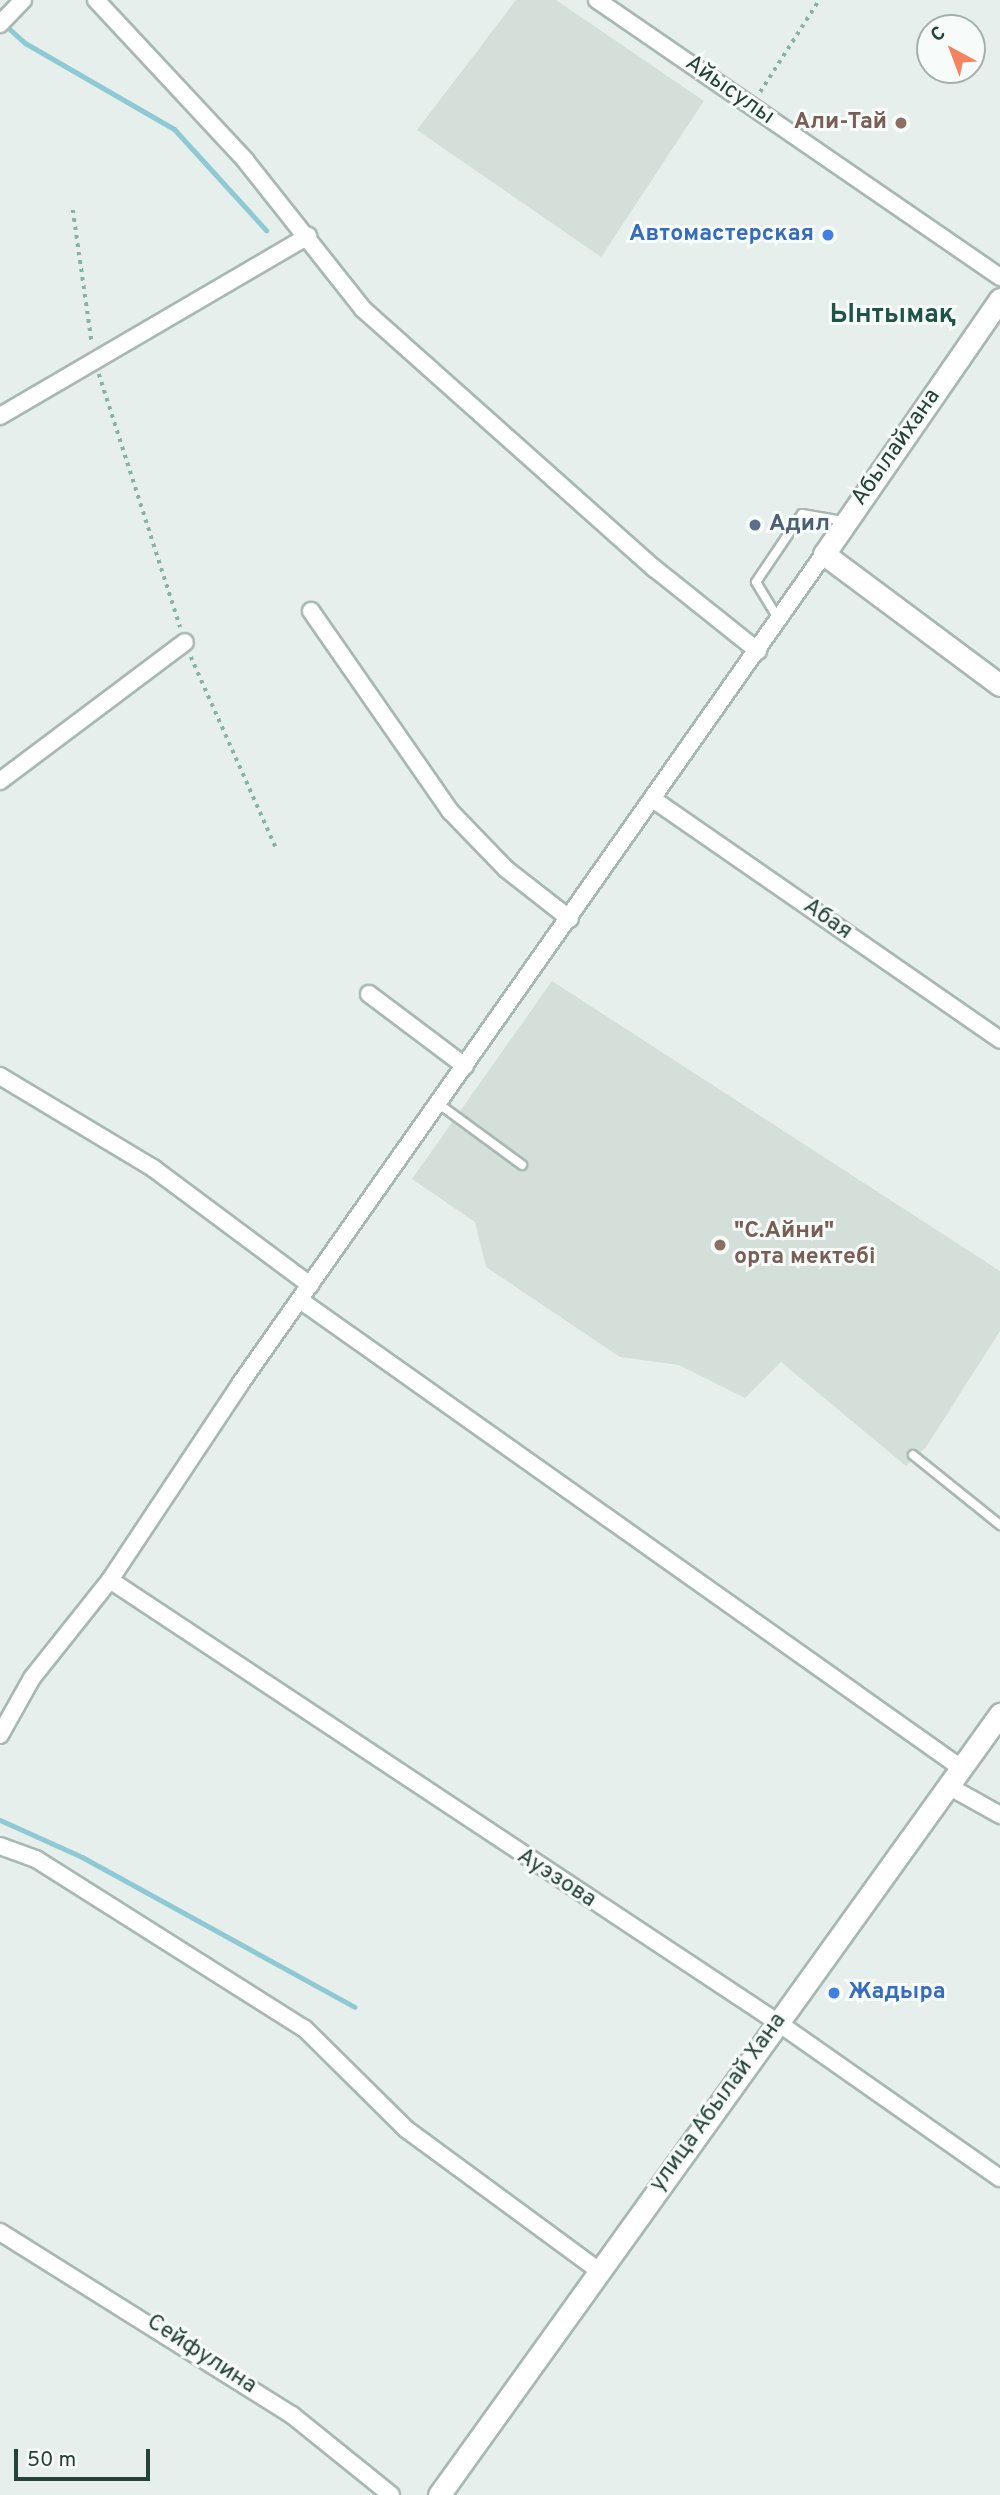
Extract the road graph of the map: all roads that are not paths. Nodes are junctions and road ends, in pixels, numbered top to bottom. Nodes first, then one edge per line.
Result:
1 (23, 0) edge
2 (96, 0) edge
3 (597, 0) edge
4 (0, 24) edge
5 (308, 236) junction
6 (1000, 277) edge
7 (1000, 299) edge
8 (0, 416) edge
9 (846, 522) junction
10 (824, 555) junction
11 (311, 611) dead end
12 (779, 620) junction
13 (185, 642) road end
14 (758, 651) junction
15 (1000, 685) edge
16 (0, 781) edge
17 (654, 800) junction
18 (570, 919) junction
19 (369, 994) dead end
20 (1000, 1041) edge
21 (465, 1066) junction
22 (0, 1076) edge
23 (439, 1104) junction
24 (522, 1165) dead end
25 (310, 1285) junction
26 (300, 1300) junction
27 (914, 1455) dead end
28 (1000, 1525) edge
29 (110, 1580) junction
30 (1000, 1714) edge
31 (0, 1735) edge
32 (961, 1768) junction
33 (947, 1786) junction
34 (1000, 1815) edge
35 (0, 1846) edge
36 (777, 2022) junction
37 (1000, 2178) edge
38 (0, 2232) edge
39 (599, 2270) junction
40 (391, 2495) edge
41 (439, 2495) edge

1 - 4 street
2 - 5 street
3 - 6 street, Айысулы
5 - 8 street
5 - 14 street
7 - 9 main road, Абылайхана
9 - 10 main road, Абылайхана
9 - 12 lane
10 - 12 street
10 - 15 main road
11 - 18 street
12 - 14 street
13 - 16 street
14 - 17 street
17 - 18 street
17 - 20 street, Абая
18 - 21 street
19 - 21 street
21 - 23 street
22 - 25 street
23 - 24 lane
23 - 25 street
25 - 26 street
26 - 29 street
26 - 32 street
27 - 28 lane
29 - 31 street
29 - 36 street, Ауэзова
30 - 32 main road, улица Абылай Хана
32 - 33 main road, улица Абылай Хана
33 - 34 street
33 - 36 main road, улица Абылай Хана
35 - 39 street
36 - 37 street, Ауэзова
36 - 39 main road, улица Абылай Хана
38 - 40 street, Сейфулина
39 - 41 main road, улица Абылай Хана

